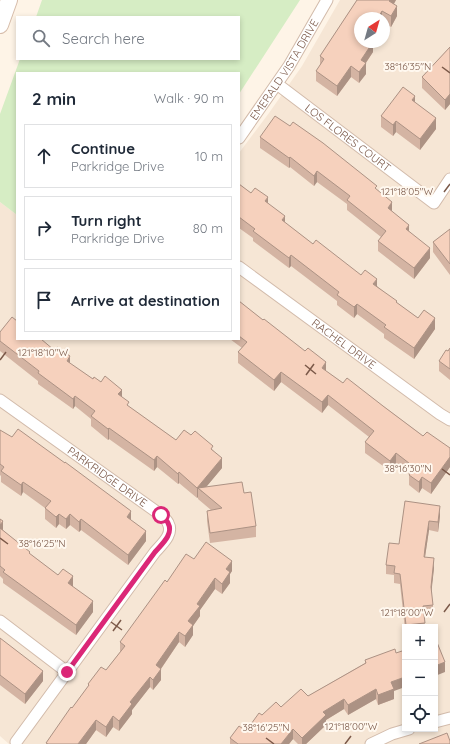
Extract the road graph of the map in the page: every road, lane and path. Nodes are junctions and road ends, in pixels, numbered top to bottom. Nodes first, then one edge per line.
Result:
1 (9, 0) edge
2 (327, 0) edge
3 (0, 25) edge
4 (277, 84) junction
5 (240, 137) edge
6 (450, 179) edge
7 (240, 268) edge
8 (0, 400) edge
9 (450, 420) edge
10 (0, 621) edge
11 (67, 672) junction
12 (450, 718) edge
13 (438, 721) edge
14 (402, 731) edge
15 (16, 742) dead end
16 (370, 744) edge

1 - 3 street
2 - 4 street, EMERALD VISTA DRIVE
4 - 5 street, EMERALD VISTA DRIVE
4 - 6 street, LOS FLORES COURT
7 - 9 street, RACHEL DRIVE
8 - 11 street, PARKRIDGE DRIVE
10 - 11 street
11 - 15 street, PARKRIDGE DRIVE
12 - 13 street
14 - 16 street

